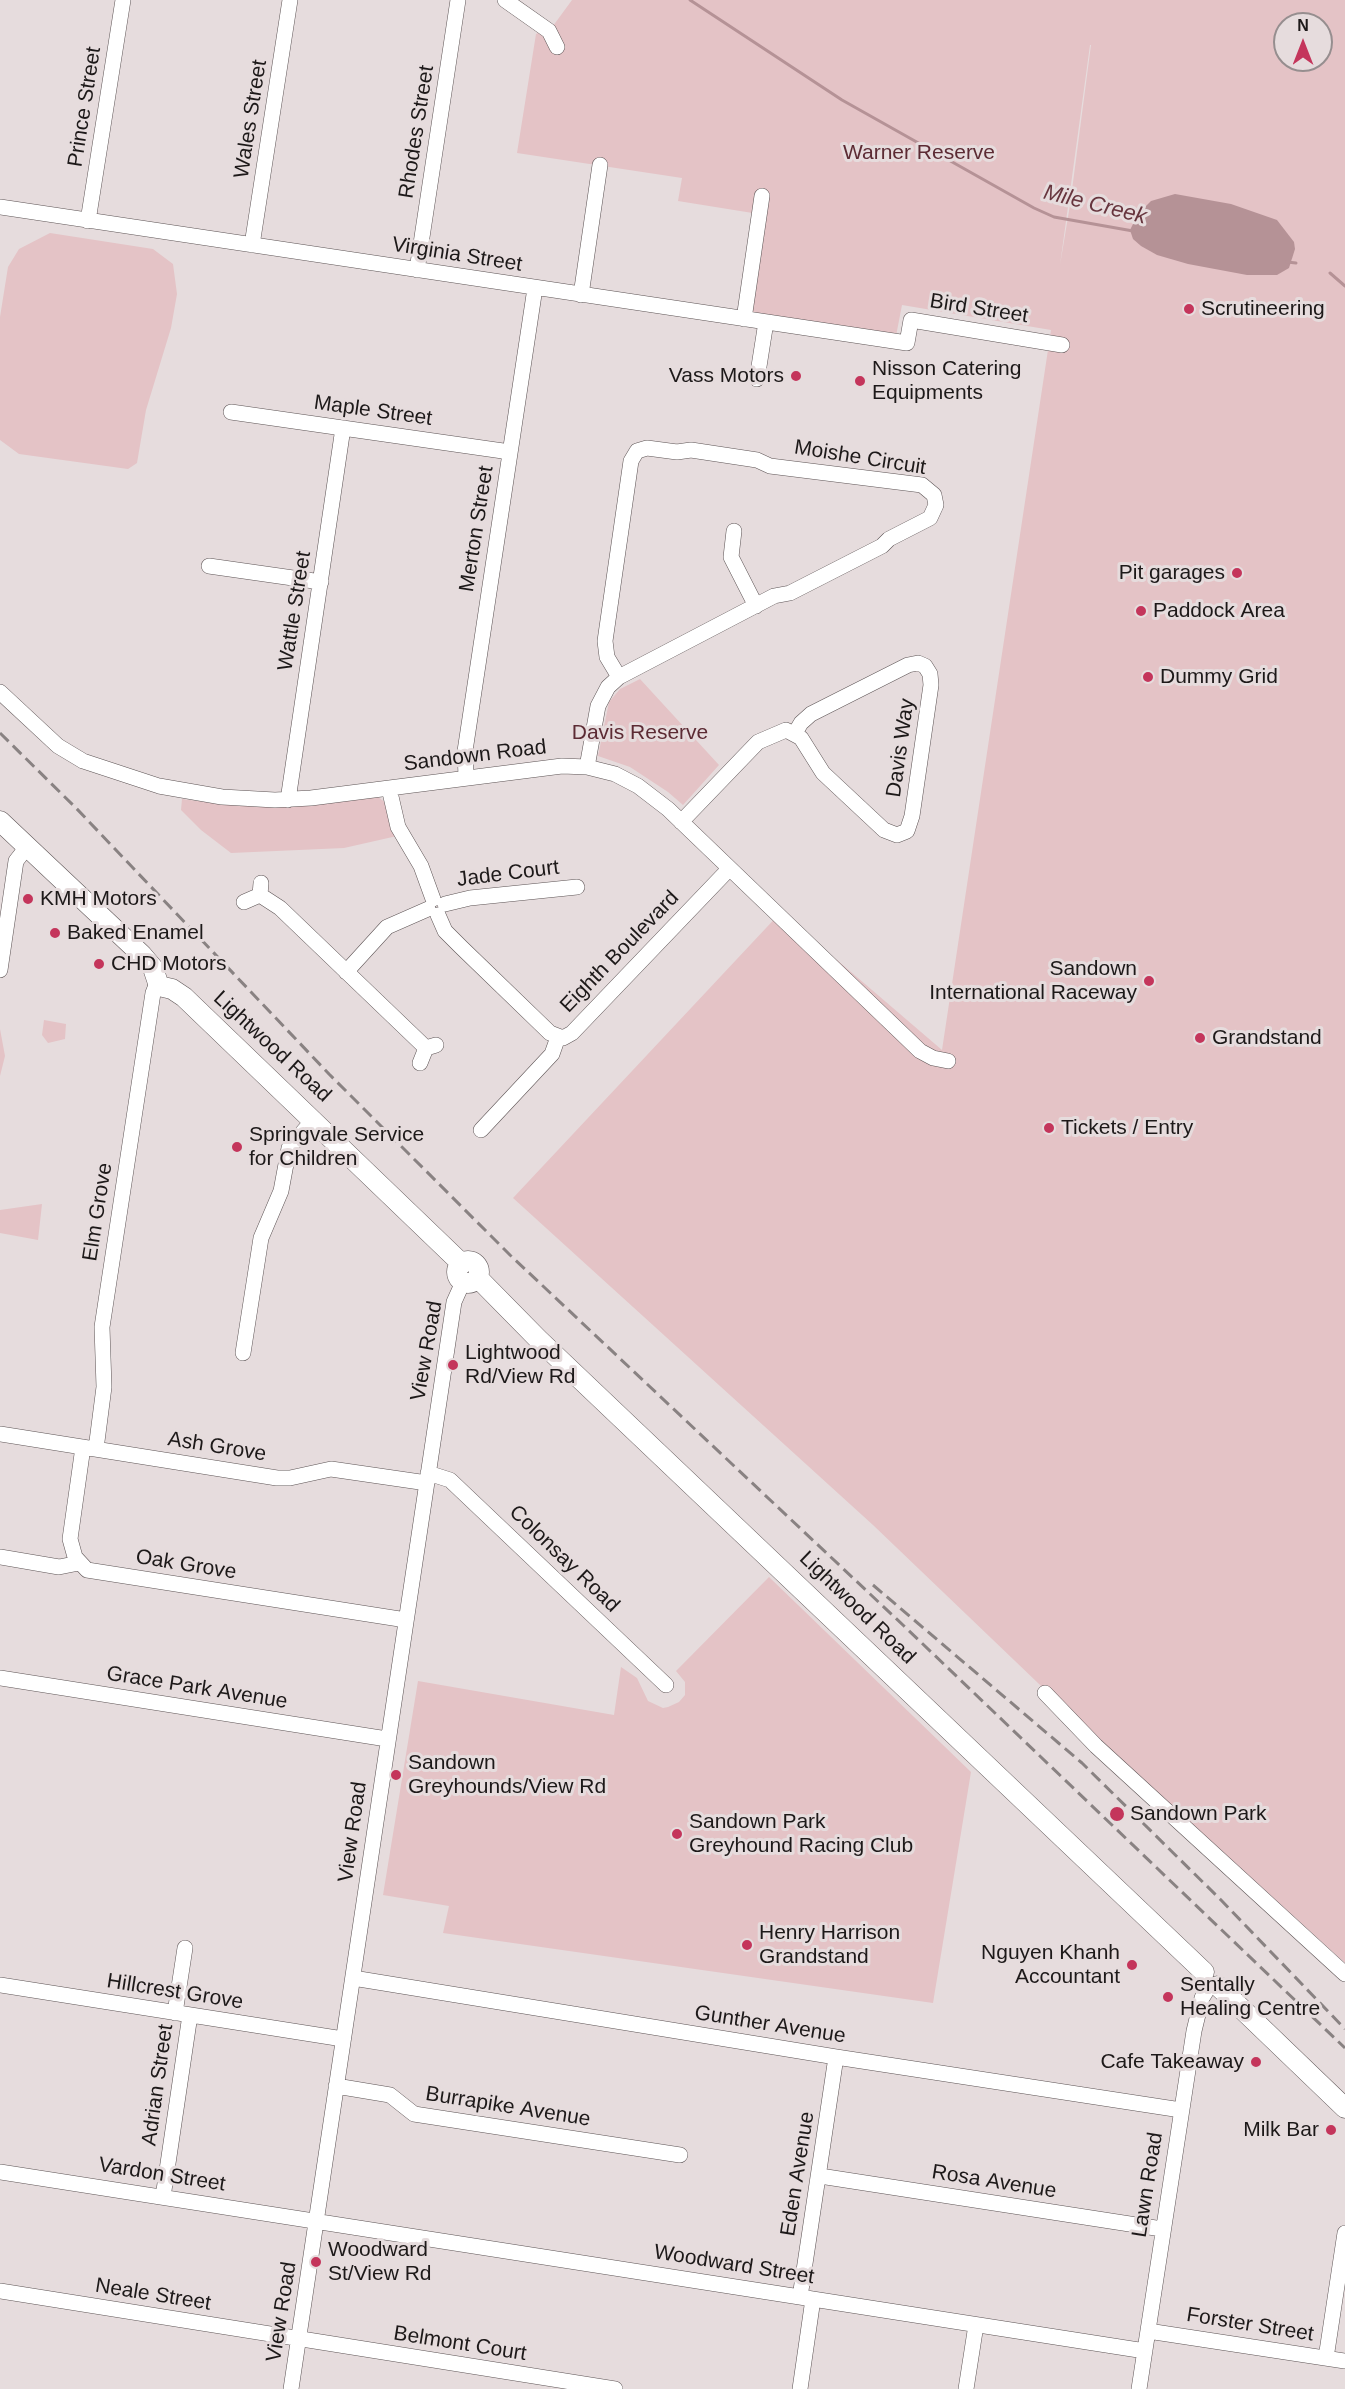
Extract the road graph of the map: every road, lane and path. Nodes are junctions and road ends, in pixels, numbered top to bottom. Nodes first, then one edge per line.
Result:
1 (123, 0) edge
2 (290, 0) edge
3 (458, 0) edge
4 (505, 0) edge
5 (557, 47) dead end
6 (600, 165) dead end
7 (762, 196) dead end
8 (0, 207) edge
9 (88, 221) junction
10 (252, 245) junction
11 (417, 270) junction
12 (535, 288) junction
13 (581, 295) junction
14 (744, 319) junction
15 (766, 322) junction
16 (907, 343) joint
17 (1062, 345) dead end
18 (757, 379) dead end
19 (231, 412) dead end
20 (343, 428) junction
21 (510, 452) junction
22 (734, 531) dead end
23 (209, 566) dead end
24 (321, 582) junction
25 (756, 606) junction
26 (619, 676) junction
27 (0, 692) edge
28 (795, 733) junction
29 (587, 767) junction
30 (466, 777) junction
31 (389, 788) junction
32 (288, 800) junction
33 (0, 821) edge
34 (681, 822) junction
35 (27, 847) junction
36 (729, 868) junction
37 (581, 887) dead end
38 (244, 902) dead end
39 (436, 907) junction
40 (0, 970) edge
41 (346, 972) junction
42 (157, 983) junction
43 (558, 1037) junction
44 (427, 1052) dead end
45 (948, 1061) dead end
46 (314, 1119) junction
47 (481, 1130) dead end
48 (467, 1274) junction
49 (243, 1353) dead end
50 (0, 1434) edge
51 (89, 1448) junction
52 (428, 1478) junction
53 (0, 1557) edge
54 (79, 1563) junction
55 (406, 1620) junction
56 (0, 1678) edge
57 (666, 1685) dead end
58 (1045, 1693) dead end
59 (387, 1739) junction
60 (185, 1948) dead end
61 (1345, 1974) edge
62 (353, 1978) junction
63 (1210, 1982) junction
64 (0, 1985) edge
65 (183, 2014) junction
66 (343, 2039) junction
67 (836, 2057) junction
68 (336, 2086) junction
69 (1345, 2108) edge
70 (1181, 2110) junction
71 (680, 2155) dead end
72 (0, 2172) edge
73 (820, 2176) junction
74 (163, 2197) junction
75 (317, 2221) junction
76 (1162, 2229) junction
77 (1345, 2233) edge
78 (0, 2291) edge
79 (806, 2298) junction
80 (976, 2325) junction
81 (1148, 2331) junction
82 (299, 2340) junction
83 (1145, 2351) junction
84 (1326, 2358) junction
85 (1345, 2361) edge
86 (291, 2389) edge
87 (615, 2389) edge
88 (800, 2389) edge
89 (966, 2389) edge
90 (1140, 2389) edge

1 - 9 street, Prince Street
2 - 10 street, Wales Street
3 - 11 street, Rhodes Street
4 - 5 street
6 - 13 street
7 - 14 street
8 - 9 street, Virginia Street
9 - 10 street, Virginia Street
10 - 11 street, Virginia Street
11 - 12 street, Virginia Street
12 - 13 street, Virginia Street
12 - 21 street, Merton Street
13 - 14 street, Virginia Street
14 - 15 street, Virginia Street
15 - 16 street, Virginia Street
15 - 18 street
16 - 17 street, Bird Street
19 - 20 street, Maple Street
20 - 21 street, Maple Street
20 - 24 street, Wattle Street
21 - 30 street, Merton Street
22 - 25 street
23 - 24 street
24 - 32 street, Wattle Street
25 - 26 street, Moishe Circuit
25 - 26 street, Moishe Circuit
26 - 29 street, Moishe Circuit
27 - 32 street, Sandown Road
28 - 28 street, Davis Way
28 - 34 street
29 - 30 street, Sandown Road
29 - 34 street, Sandown Road
30 - 31 street, Sandown Road
31 - 32 street, Sandown Road
31 - 39 street, Eighth Boulevard
33 - 35 main road
34 - 36 street, Sandown Road
35 - 40 street
35 - 42 main road
36 - 43 street, Eighth Boulevard
36 - 45 street, Sandown Road
37 - 39 street, Jade Court
38 - 41 street
39 - 41 street, Jade Court
39 - 43 street, Eighth Boulevard
41 - 44 street
42 - 46 main road, Lightwood Road
42 - 51 street, Elm Grove
43 - 47 street
46 - 48 main road, Lightwood Road
46 - 49 street
48 - 52 street, View Road
48 - 63 main road, Lightwood Road
50 - 51 street, Ash Grove
51 - 52 street, Ash Grove
51 - 54 street
52 - 55 street, View Road
52 - 57 street, Colonsay Road
53 - 54 street
54 - 55 street, Oak Grove
55 - 59 street, View Road
56 - 59 street, Grace Park Avenue
58 - 61 street
59 - 62 street, View Road
60 - 65 street, Adrian Street
62 - 66 street, View Road
62 - 67 street, Gunther Avenue
63 - 69 main road, Lightwood Road
63 - 70 street, Lawn Road
64 - 65 street, Hillcrest Grove
65 - 66 street, Hillcrest Grove
65 - 74 street, Adrian Street
66 - 68 street, View Road
67 - 70 street, Gunther Avenue
67 - 73 street, Eden Avenue
68 - 71 street, Burrapike Avenue
68 - 75 street, View Road
70 - 76 street, Lawn Road
72 - 74 street, Vardon Street
73 - 76 street, Rosa Avenue
73 - 79 street, Eden Avenue
74 - 75 street, Vardon Street
75 - 79 street, Woodward Street
75 - 82 street, View Road
76 - 81 street, Lawn Road
77 - 84 street
78 - 82 street, Neale Street
79 - 80 street, Woodward Street
79 - 88 street, Eden Avenue
80 - 83 street, Woodward Street
80 - 89 street
81 - 83 street, Lawn Road
81 - 84 street, Forster Street
82 - 86 street, View Road
82 - 87 street, Belmont Court
83 - 90 street, Lawn Road
84 - 85 street, Forster Street

